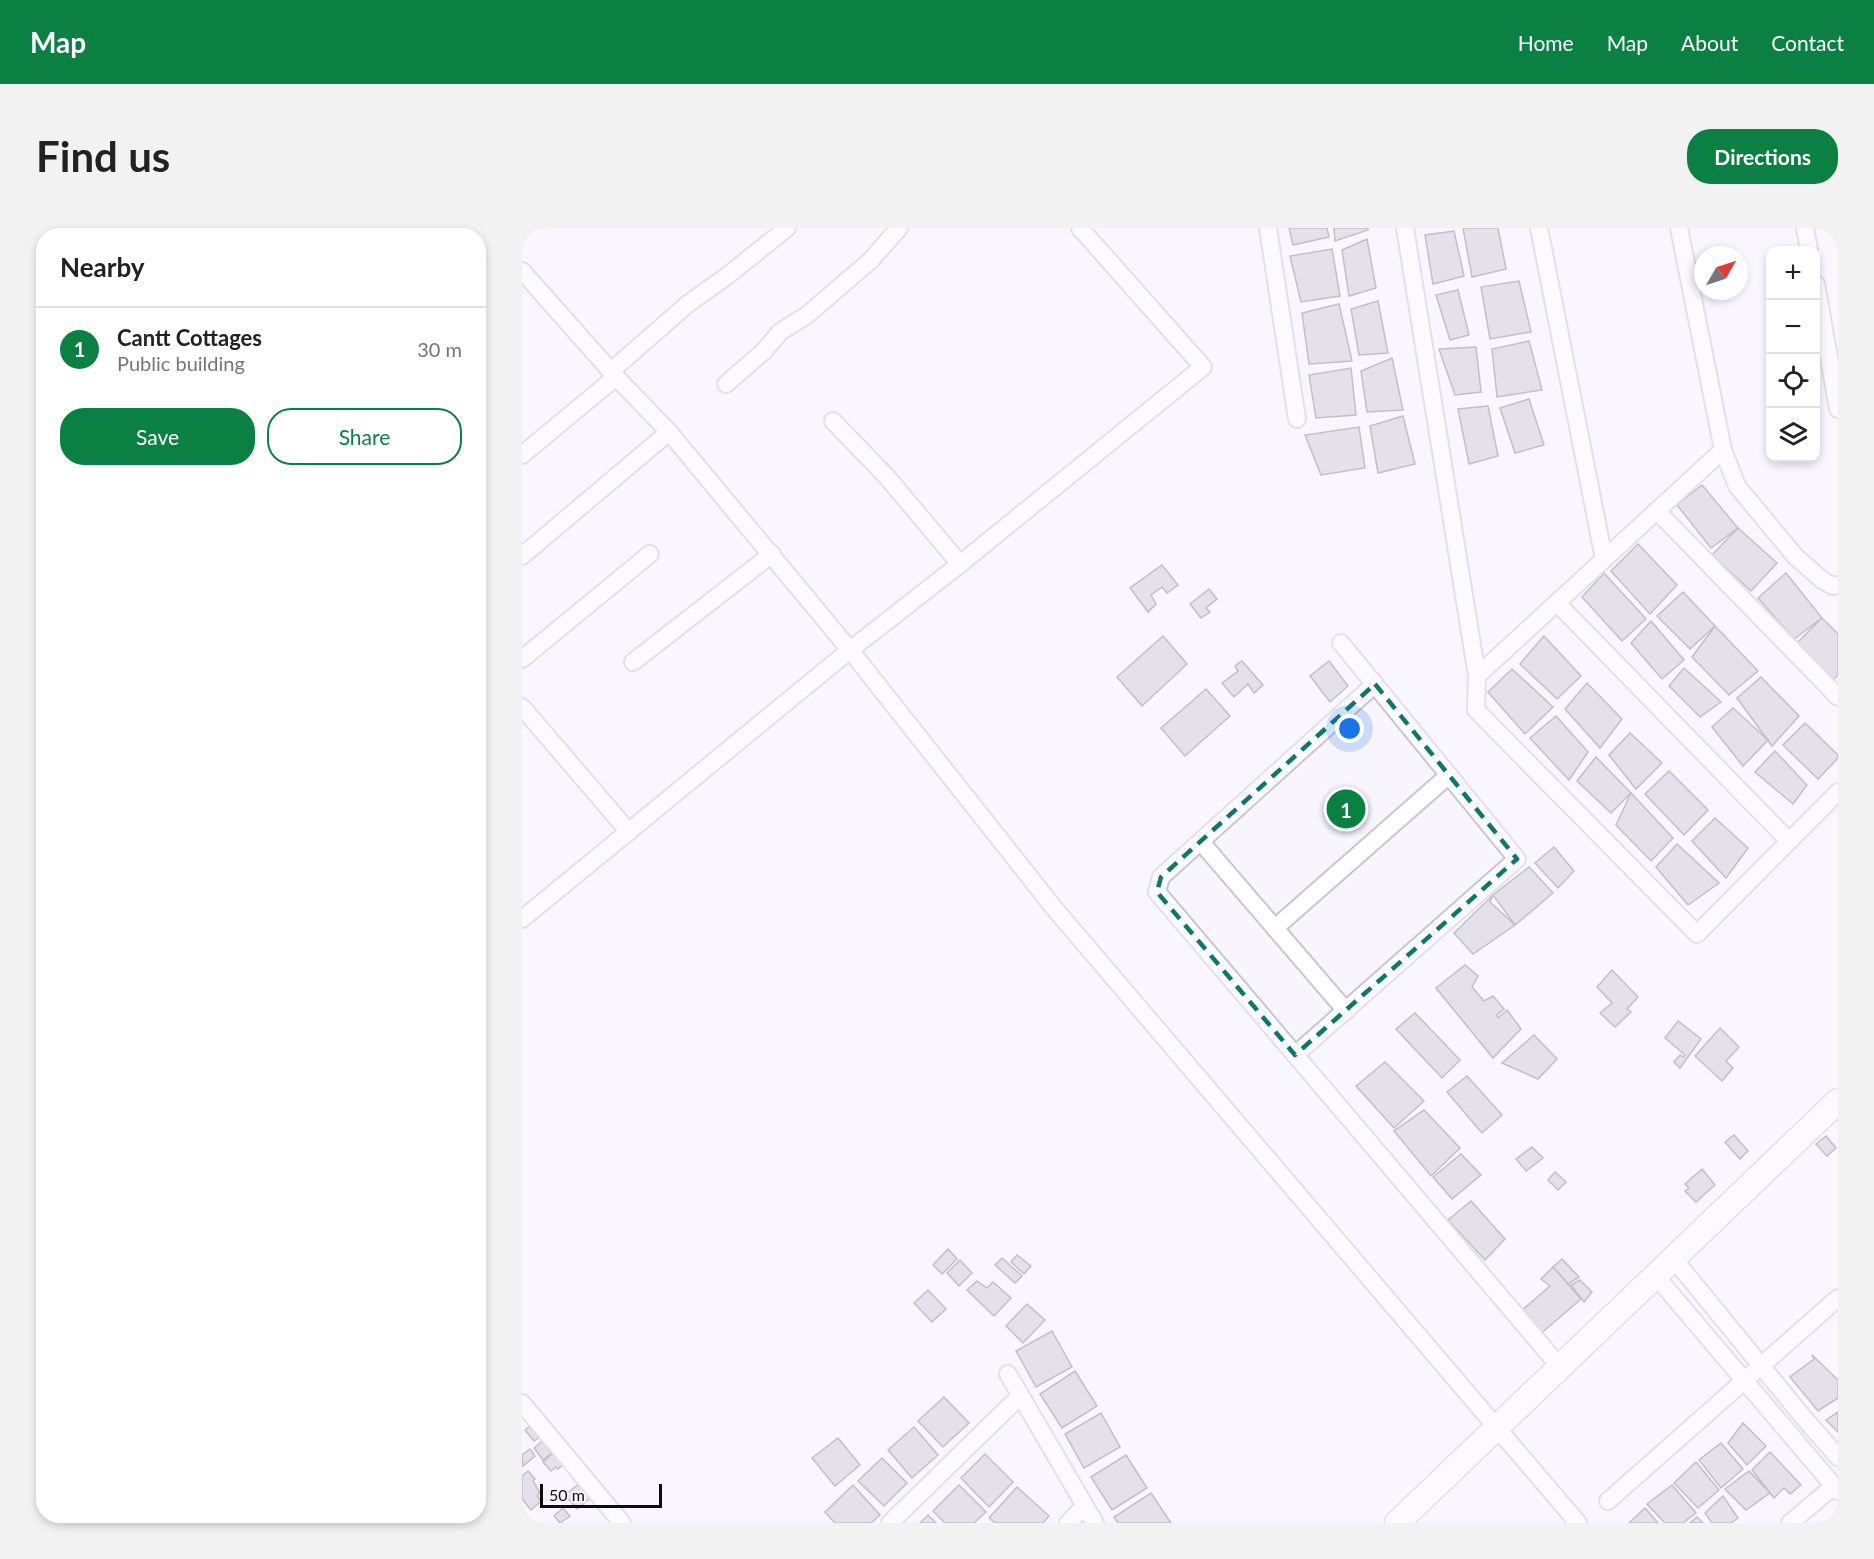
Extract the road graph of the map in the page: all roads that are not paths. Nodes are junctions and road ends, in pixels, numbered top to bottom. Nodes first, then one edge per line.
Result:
1 (787, 228) edge
2 (876, 228) edge
3 (900, 228) edge
4 (1080, 228) edge
5 (1268, 228) edge
6 (1405, 228) edge
7 (1539, 228) edge
8 (1680, 228) edge
9 (1805, 228) edge
10 (888, 241) junction
11 (1808, 246) edge
12 (522, 271) edge
13 (1818, 300) edge
14 (613, 374) junction
15 (726, 384) dead end
16 (1838, 409) edge
17 (1297, 419) dead end
18 (833, 421) dead end
19 (669, 432) junction
20 (1723, 450) junction
21 (522, 454) edge
22 (1656, 511) junction
23 (650, 554) dead end
24 (772, 554) junction
25 (522, 556) edge
26 (1605, 559) junction
27 (960, 564) junction
28 (1836, 588) edge
29 (1557, 603) junction
30 (1341, 643) dead end
31 (850, 650) junction
32 (522, 659) edge
33 (633, 662) dead end
34 (1477, 676) junction
35 (1375, 684) junction
36 (1838, 698) edge
37 (522, 707) edge
38 (1449, 775) junction
39 (1838, 792) edge
40 (629, 832) junction
41 (1789, 841) junction
42 (1201, 842) junction
43 (522, 919) edge
44 (1275, 928) junction
45 (1346, 1011) junction
46 (1295, 1055) junction
47 (1838, 1101) edge
48 (1673, 1258) junction
49 (1655, 1275) junction
50 (1838, 1298) edge
51 (1761, 1366) junction
52 (1560, 1367) junction
53 (1008, 1374) dead end
54 (1744, 1380) junction
55 (1020, 1396) junction
56 (522, 1403) edge
57 (1496, 1428) junction
58 (1838, 1457) edge
59 (1836, 1488) edge
60 (1608, 1501) dead end
61 (1085, 1506) junction
62 (621, 1523) edge
63 (890, 1523) edge
64 (1068, 1523) edge
65 (1095, 1523) edge
66 (1397, 1523) edge
67 (1578, 1523) edge
68 (1790, 1523) edge

1 - 14 street
2 - 10 street
3 - 10 street
4 - 27 street
5 - 17 street
6 - 34 street
7 - 26 street
8 - 20 street
9 - 11 street
10 - 15 street
12 - 14 street
13 - 16 street
14 - 19 street
14 - 21 street
18 - 27 street
19 - 24 street
19 - 25 street
20 - 22 street
20 - 28 street
22 - 26 street
22 - 36 street
23 - 32 street
24 - 31 street
24 - 33 street
26 - 29 street
27 - 31 street
29 - 34 street
29 - 41 street
30 - 35 street
31 - 40 street
31 - 57 street
34 - 41 street
35 - 38 street
35 - 42 street
37 - 40 street
38 - 44 street
38 - 45 street
39 - 41 street
40 - 43 street
42 - 44 street
42 - 46 street
44 - 45 street
45 - 46 street
46 - 52 street
47 - 48 main road
48 - 49 main road
48 - 51 street
49 - 52 main road
49 - 54 street
50 - 51 street
51 - 54 street
51 - 58 street
52 - 57 main road
53 - 55 street
54 - 59 street
54 - 60 street
55 - 61 street
55 - 63 street
56 - 62 street
57 - 66 main road
57 - 67 street
59 - 68 street
61 - 64 street
61 - 65 street

